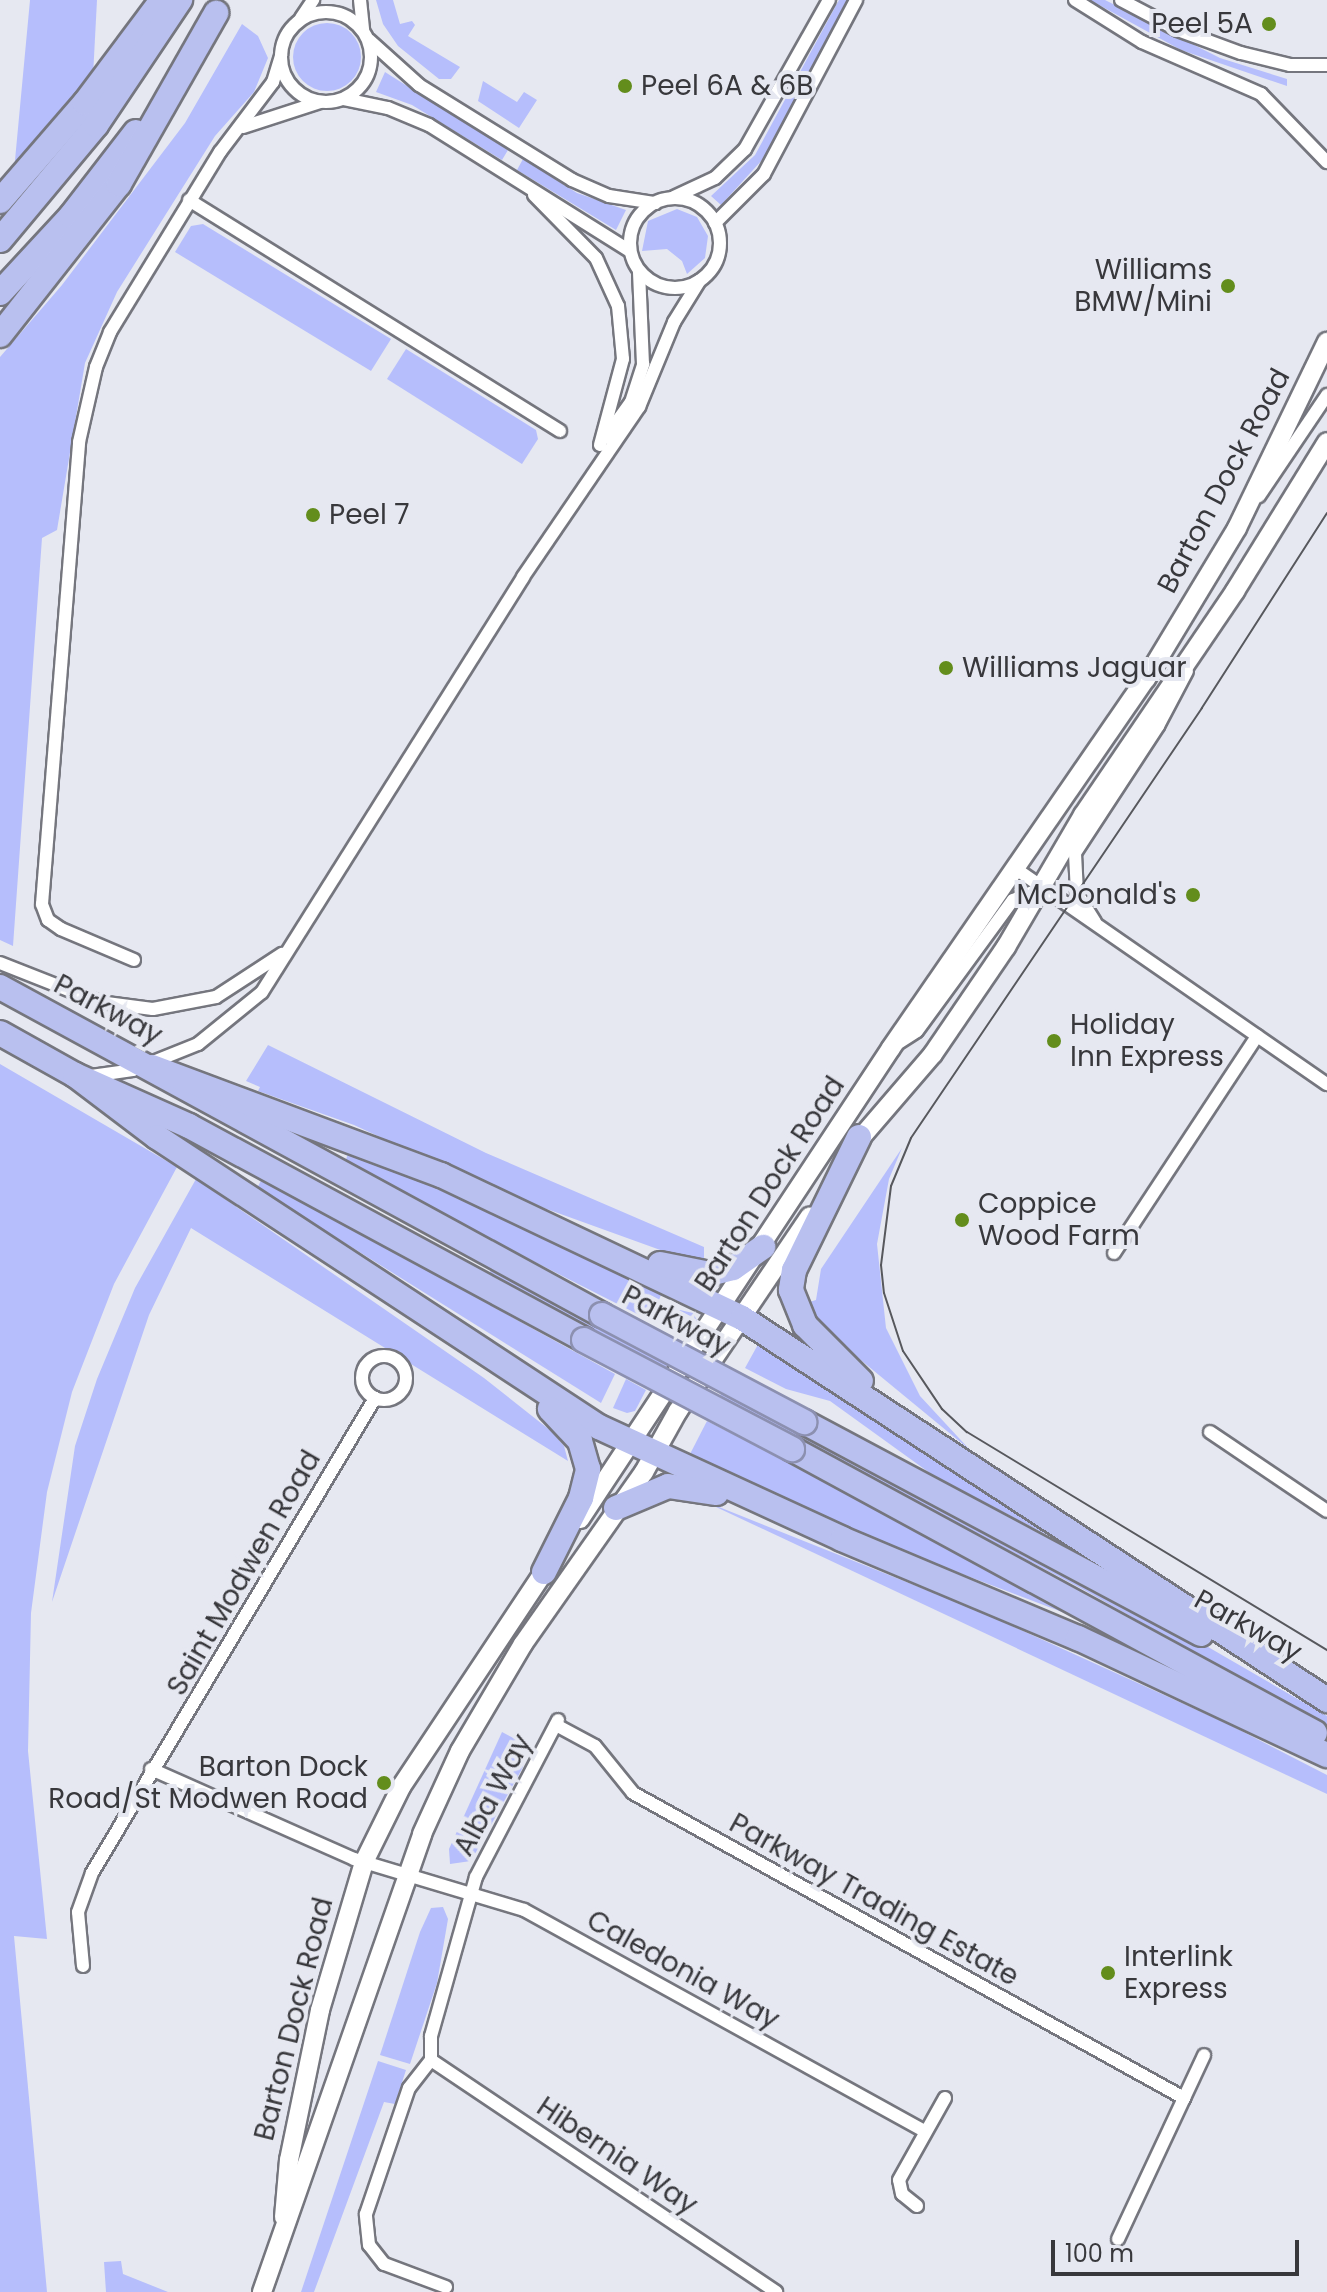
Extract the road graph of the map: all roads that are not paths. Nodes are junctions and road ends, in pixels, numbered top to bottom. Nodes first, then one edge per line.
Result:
1 (162, 0) edge
2 (180, 0) edge
3 (313, 0) edge
4 (360, 0) edge
5 (829, 0) edge
6 (856, 0) edge
7 (1075, 0) edge
8 (1121, 0) edge
9 (220, 6) edge
10 (299, 20) junction
11 (366, 35) junction
12 (281, 55) junction
13 (1327, 65) edge
14 (344, 99) junction
15 (322, 102) junction
16 (243, 127) junction
17 (1327, 162) edge
18 (516, 180) junction
19 (671, 198) junction
20 (189, 200) junction
21 (0, 201) edge
22 (655, 203) junction
23 (715, 223) junction
24 (0, 240) edge
25 (630, 251) junction
26 (639, 271) junction
27 (700, 280) junction
28 (0, 293) edge
29 (0, 335) edge
30 (1327, 342) edge
31 (1327, 395) edge
32 (560, 431) dead end
33 (1327, 442) edge
34 (600, 445) junction
35 (590, 474) junction
36 (1237, 528) junction
37 (1192, 656) junction
38 (1016, 869) junction
39 (1040, 889) junction
40 (1057, 900) junction
41 (1028, 911) junction
42 (1102, 931) junction
43 (288, 949) junction
44 (134, 960) dead end
45 (0, 963) edge
46 (0, 987) edge
47 (0, 1033) edge
48 (1257, 1036) junction
49 (891, 1048) junction
50 (150, 1066) junction
51 (75, 1075) junction
52 (1327, 1084) edge
53 (247, 1112) junction
54 (859, 1137) junction
55 (504, 1205) junction
56 (763, 1247) junction
57 (1114, 1253) dead end
58 (732, 1313) junction
59 (482, 1349) junction
60 (375, 1398) dead end
61 (900, 1419) junction
62 (1210, 1432) dead end
63 (632, 1442) junction
64 (657, 1451) junction
65 (616, 1508) junction
66 (1327, 1511) edge
67 (842, 1539) junction
68 (544, 1572) junction
69 (1327, 1702) edge
70 (557, 1722) joint
71 (1327, 1741) edge
72 (1327, 1755) edge
73 (151, 1769) junction
74 (364, 1862) junction
75 (408, 1873) junction
76 (471, 1892) junction
77 (83, 1966) dead end
78 (1204, 2055) dead end
79 (431, 2060) junction
80 (945, 2098) dead end
81 (1184, 2098) junction
82 (925, 2131) junction
83 (917, 2206) dead end
84 (284, 2217) junction
85 (1118, 2239) dead end
86 (446, 2287) dead end
87 (262, 2292) edge
88 (776, 2292) edge

1 - 21 highway
2 - 24 highway
3 - 10 street
4 - 11 street
5 - 19 street
6 - 23 street
7 - 17 street
8 - 13 street
9 - 28 highway
9 - 29 highway
10 - 11 street
10 - 12 street
11 - 14 street
11 - 22 street
12 - 15 street
12 - 16 street
14 - 15 street
14 - 18 street
15 - 16 street
16 - 20 street
18 - 25 street
18 - 34 street
19 - 22 street
19 - 23 street
20 - 32 street
20 - 44 street
22 - 25 street
23 - 27 street
25 - 26 street
26 - 27 street
26 - 34 street
27 - 35 street
30 - 36 main road, Barton Dock Road
31 - 36 street
33 - 37 main road, Barton Dock Road
34 - 35 street
35 - 43 street
36 - 38 main road, Barton Dock Road
37 - 39 main road, Barton Dock Road
37 - 42 street
38 - 39 street
38 - 49 main road, Barton Dock Road
39 - 40 street
39 - 41 main road, Barton Dock Road
39 - 49 street
40 - 41 street
40 - 42 street
41 - 54 main road, Barton Dock Road
42 - 48 street
43 - 45 street
43 - 50 street
46 - 50 highway, Parkway
47 - 51 highway
48 - 52 street
48 - 57 street
49 - 56 main road, Barton Dock Road
50 - 51 street
50 - 53 highway, Parkway
51 - 59 highway
51 - 71 highway, bridge
53 - 55 highway
53 - 69 highway, Parkway, bridge
54 - 58 main road, Barton Dock Road
54 - 61 highway
55 - 56 highway
55 - 58 highway
56 - 58 main road, Barton Dock Road
58 - 61 highway
58 - 63 main road, Barton Dock Road
58 - 64 main road, Barton Dock Road
59 - 63 highway
59 - 68 highway
60 - 73 street, Saint Modwen Road
61 - 69 highway
62 - 66 street
63 - 64 highway
63 - 68 main road, Barton Dock Road
64 - 65 main road, Barton Dock Road
64 - 67 highway
65 - 67 highway
65 - 75 main road, Barton Dock Road
67 - 72 highway
68 - 74 main road, Barton Dock Road
70 - 76 street, Alba Way
70 - 81 street, Parkway Trading Estate
73 - 74 street
73 - 77 street, Saint Modwen Road
74 - 75 street
74 - 84 main road, Barton Dock Road
75 - 76 street, Caledonia Way
75 - 84 main road, Barton Dock Road
76 - 79 street
76 - 82 street, Caledonia Way
78 - 81 street
79 - 86 street
79 - 88 street, Hibernia Way
80 - 82 street
81 - 85 street
82 - 83 street
84 - 87 main road, Barton Dock Road

